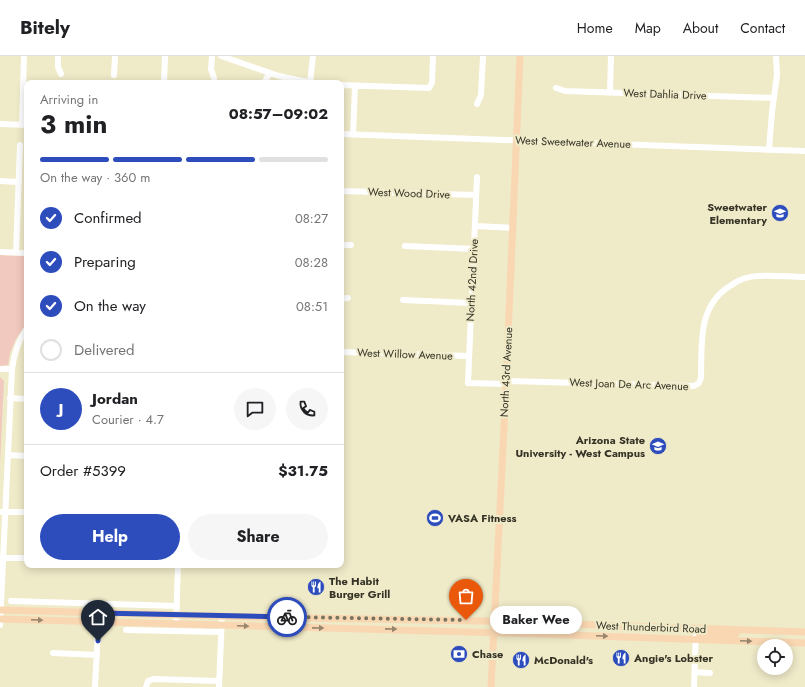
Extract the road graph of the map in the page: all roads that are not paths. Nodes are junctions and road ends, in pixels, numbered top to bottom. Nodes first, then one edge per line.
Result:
1 (24, 56) edge
2 (58, 56) edge
3 (115, 56) edge
4 (165, 56) edge
5 (212, 56) edge
6 (221, 56) edge
7 (313, 56) edge
8 (433, 56) edge
9 (483, 56) edge
10 (520, 56) edge
11 (611, 56) edge
12 (776, 56) edge
13 (269, 73) junction
14 (61, 74) dead end
15 (114, 75) dead end
16 (214, 78) dead end
17 (24, 80) edge
18 (164, 80) edge
19 (266, 80) edge
20 (298, 80) edge
21 (311, 80) edge
22 (344, 86) edge
23 (354, 86) junction
24 (556, 88) dead end
25 (610, 92) junction
26 (774, 98) junction
27 (477, 104) dead end
28 (0, 124) edge
29 (24, 125) edge
30 (344, 134) edge
31 (353, 135) junction
32 (516, 140) junction
33 (20, 145) dead end
34 (769, 150) junction
35 (805, 151) edge
36 (477, 177) dead end
37 (0, 181) edge
38 (19, 182) junction
39 (344, 191) edge
40 (476, 195) junction
41 (475, 226) junction
42 (513, 228) junction
43 (344, 244) edge
44 (351, 245) dead end
45 (405, 246) dead end
46 (474, 249) junction
47 (0, 252) edge
48 (16, 253) junction
49 (24, 253) edge
50 (805, 277) edge
51 (344, 298) edge
52 (348, 298) dead end
53 (403, 300) dead end
54 (471, 303) junction
55 (24, 333) edge
56 (344, 352) edge
57 (469, 356) junction
58 (0, 369) edge
59 (12, 369) junction
60 (468, 382) joint
61 (506, 382) junction
62 (10, 398) junction
63 (24, 399) edge
64 (8, 455) junction
65 (24, 456) edge
66 (2, 512) edge
67 (24, 512) edge
68 (1, 558) edge
69 (24, 558) edge
70 (178, 568) edge
71 (11, 602) dead end
72 (21, 602) junction
73 (99, 604) junction
74 (177, 606) junction
75 (0, 610) edge
76 (16, 610) junction
77 (99, 613) junction
78 (176, 615) junction
79 (222, 616) junction
80 (0, 619) edge
81 (494, 621) junction
82 (98, 622) junction
83 (131, 623) junction
84 (176, 624) junction
85 (0, 625) edge
86 (631, 626) junction
87 (696, 628) junction
88 (221, 629) junction
89 (126, 630) dead end
90 (136, 630) junction
91 (762, 631) junction
92 (493, 632) junction
93 (805, 632) edge
94 (630, 637) junction
95 (696, 639) junction
96 (805, 643) edge
97 (53, 654) dead end
98 (97, 655) junction
99 (695, 672) junction
100 (710, 673) dead end
101 (147, 684) edge
102 (219, 684) edge
103 (95, 687) edge
104 (491, 687) edge
105 (694, 687) edge

1 - 17 street
2 - 14 street
3 - 15 street
4 - 18 street
5 - 16 street
6 - 13 street
7 - 21 street
8 - 23 street
9 - 27 street
10 - 32 main road, North 43rd Avenue
11 - 25 street
12 - 26 street
13 - 19 street
13 - 20 street
22 - 23 street
23 - 31 street
24 - 25 street, West Dahlia Drive
25 - 26 street, West Dahlia Drive
26 - 34 street
28 - 29 street
30 - 31 street, West Sweetwater Avenue
31 - 32 street, West Sweetwater Avenue
32 - 34 street, West Sweetwater Avenue
32 - 42 main road, North 43rd Avenue
33 - 38 street
34 - 35 street, West Sweetwater Avenue
36 - 40 street, North 42nd Drive
37 - 38 street
38 - 48 street
39 - 40 street, West Wood Drive
40 - 41 street, North 42nd Drive
41 - 42 street
41 - 46 street, North 42nd Drive
42 - 61 main road, North 43rd Avenue
43 - 44 street
45 - 46 street
46 - 54 street, North 42nd Drive
47 - 48 street
48 - 49 street
50 - 61 street, West Joan De Arc Avenue
51 - 52 street
53 - 54 street
54 - 57 street, North 42nd Drive
55 - 59 street
56 - 57 street, West Willow Avenue
57 - 60 street, North 42nd Drive
58 - 59 street
59 - 62 street
60 - 61 street, West Joan De Arc Avenue
61 - 81 main road, North 43rd Avenue
62 - 63 street
62 - 64 street
64 - 65 street
64 - 66 street
66 - 67 street
66 - 68 street
68 - 69 street
68 - 75 street
70 - 74 street
71 - 72 street
72 - 73 street
72 - 76 street
73 - 74 street
73 - 77 street
74 - 78 street
75 - 76 main road, West Thunderbird Road
75 - 80 street
76 - 77 main road, West Thunderbird Road
77 - 78 main road, West Thunderbird Road
77 - 82 street
78 - 79 main road, West Thunderbird Road
78 - 84 street
79 - 81 main road, West Thunderbird Road
79 - 88 street
80 -> 82 main road, West Thunderbird Road
80 - 85 street
81 - 86 main road, West Thunderbird Road
81 - 92 main road, North 43rd Avenue
82 - 83 main road, West Thunderbird Road
82 - 98 street
83 - 84 main road, West Thunderbird Road
83 - 90 street
84 - 88 main road, West Thunderbird Road
86 - 87 main road, West Thunderbird Road
86 - 94 main road
87 - 91 main road, West Thunderbird Road
87 - 95 street
88 - 90 street, West Thunderbird Road
88 -> 92 main road, West Thunderbird Road
88 - 102 street
89 - 90 street, West Thunderbird Road
91 - 93 main road, West Thunderbird Road
91 - 95 main road
92 -> 94 main road, West Thunderbird Road
92 - 104 main road, North 43rd Avenue
94 - 95 main road, West Thunderbird Road
95 -> 96 main road, West Thunderbird Road
95 - 99 street
97 - 98 street
98 - 103 street
99 - 100 street
99 - 105 street
101 - 102 street

